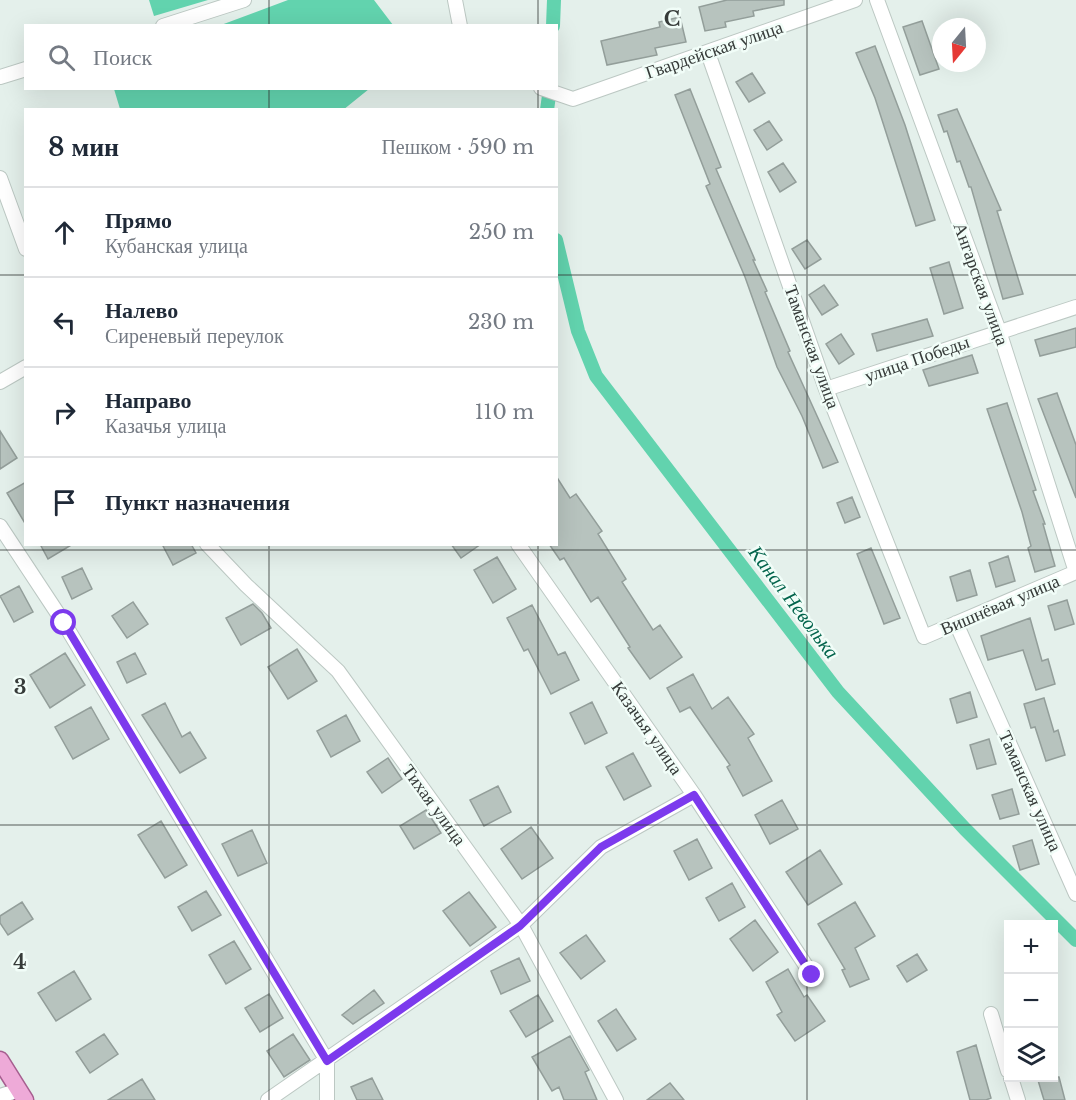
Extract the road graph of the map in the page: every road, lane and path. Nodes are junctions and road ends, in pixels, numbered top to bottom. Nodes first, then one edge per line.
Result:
1 (244, 0) edge
2 (455, 0) edge
3 (855, 0) edge
4 (877, 0) edge
5 (169, 24) edge
6 (460, 24) edge
7 (708, 53) junction
8 (24, 70) edge
9 (0, 77) edge
10 (547, 90) edge
11 (0, 178) edge
12 (24, 244) edge
13 (1076, 307) edge
14 (999, 331) junction
15 (24, 368) edge
16 (0, 382) edge
17 (826, 389) junction
18 (0, 526) edge
19 (209, 546) edge
20 (519, 546) edge
21 (1076, 572) edge
22 (956, 623) junction
23 (924, 637) joint
24 (694, 795) junction
25 (1076, 894) edge
26 (520, 926) junction
27 (812, 975) dead end
28 (991, 1014) dead end
29 (1004, 1058) edge
30 (0, 1060) edge
31 (327, 1061) junction
32 (1013, 1082) edge
33 (22, 1095) edge
34 (0, 1096) edge
35 (268, 1100) edge
36 (327, 1100) edge
37 (616, 1100) edge
38 (1018, 1100) edge

1 - 5 street
2 - 6 street
3 - 7 street, Гвардейская улица
4 - 14 street, Ангарская улица
7 - 10 street, Гвардейская улица
7 - 17 street, Таманская улица
8 - 9 street
11 - 12 street
13 - 14 street, улица Победы
14 - 17 street, улица Победы
14 - 21 street, Ангарская улица
15 - 16 street
17 - 23 street, Таманская улица
18 - 31 street
19 - 26 street, Тихая улица
20 - 24 street, Казачья улица
21 - 22 street, Вишнёвая улица
22 - 23 street, Вишнёвая улица
22 - 25 street, Таманская улица
24 - 26 street
24 - 27 street, Казачья улица
26 - 31 street
26 - 37 street, Тихая улица
28 - 29 street
30 - 33 main road
31 - 35 street
31 - 36 street
32 - 38 street
33 - 34 street

